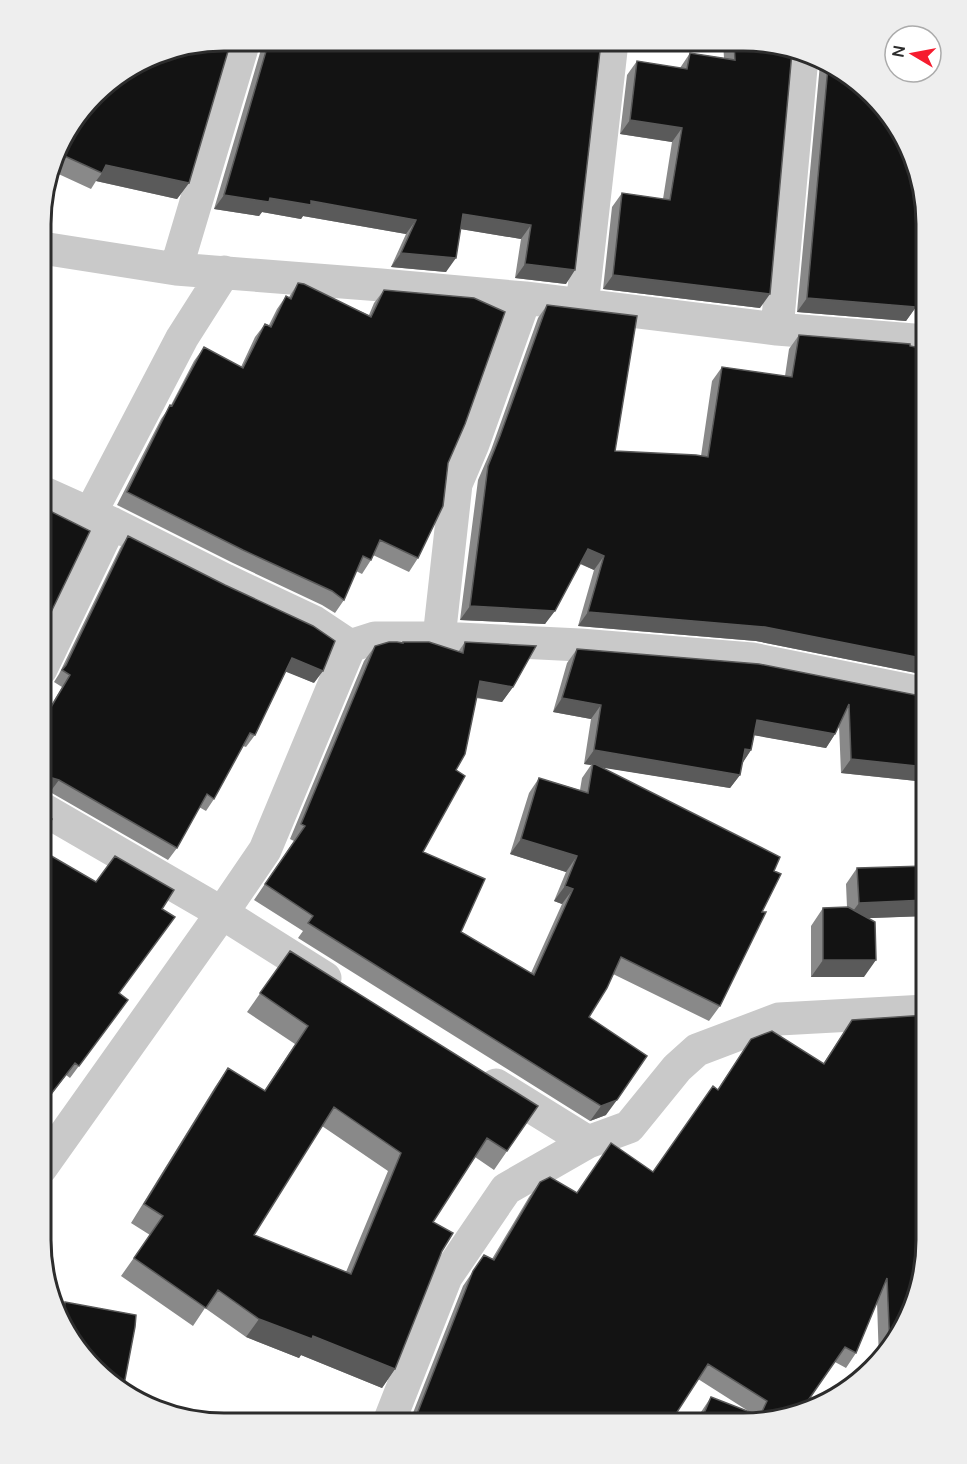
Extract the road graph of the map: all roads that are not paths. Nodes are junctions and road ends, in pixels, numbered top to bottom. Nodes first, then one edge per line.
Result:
1 (241, 51) edge
2 (611, 51) edge
3 (802, 62) edge
4 (51, 249) edge
5 (176, 269) junction
6 (224, 272) junction
7 (525, 298) junction
8 (582, 306) junction
9 (777, 329) junction
10 (916, 339) edge
11 (51, 496) edge
12 (101, 519) junction
13 (439, 638) junction
14 (51, 644) edge
15 (350, 646) junction
16 (916, 692) edge
17 (51, 814) edge
18 (222, 913) junction
19 (350, 994) edge
20 (916, 1012) edge
21 (469, 1068) edge
22 (588, 1142) junction
23 (51, 1154) edge
24 (393, 1413) edge

1 - 5 street
2 - 8 street
3 - 9 street
4 - 5 street
5 - 6 street
6 - 7 street
6 - 12 street
7 - 8 street
7 - 13 street
8 - 9 street
9 - 10 street
11 - 12 street
12 - 14 street
12 - 15 street
13 - 15 street
13 - 16 street
15 - 18 street
17 - 18 street
18 - 19 street
18 - 23 street
20 - 22 street
21 - 22 street
22 - 24 street

